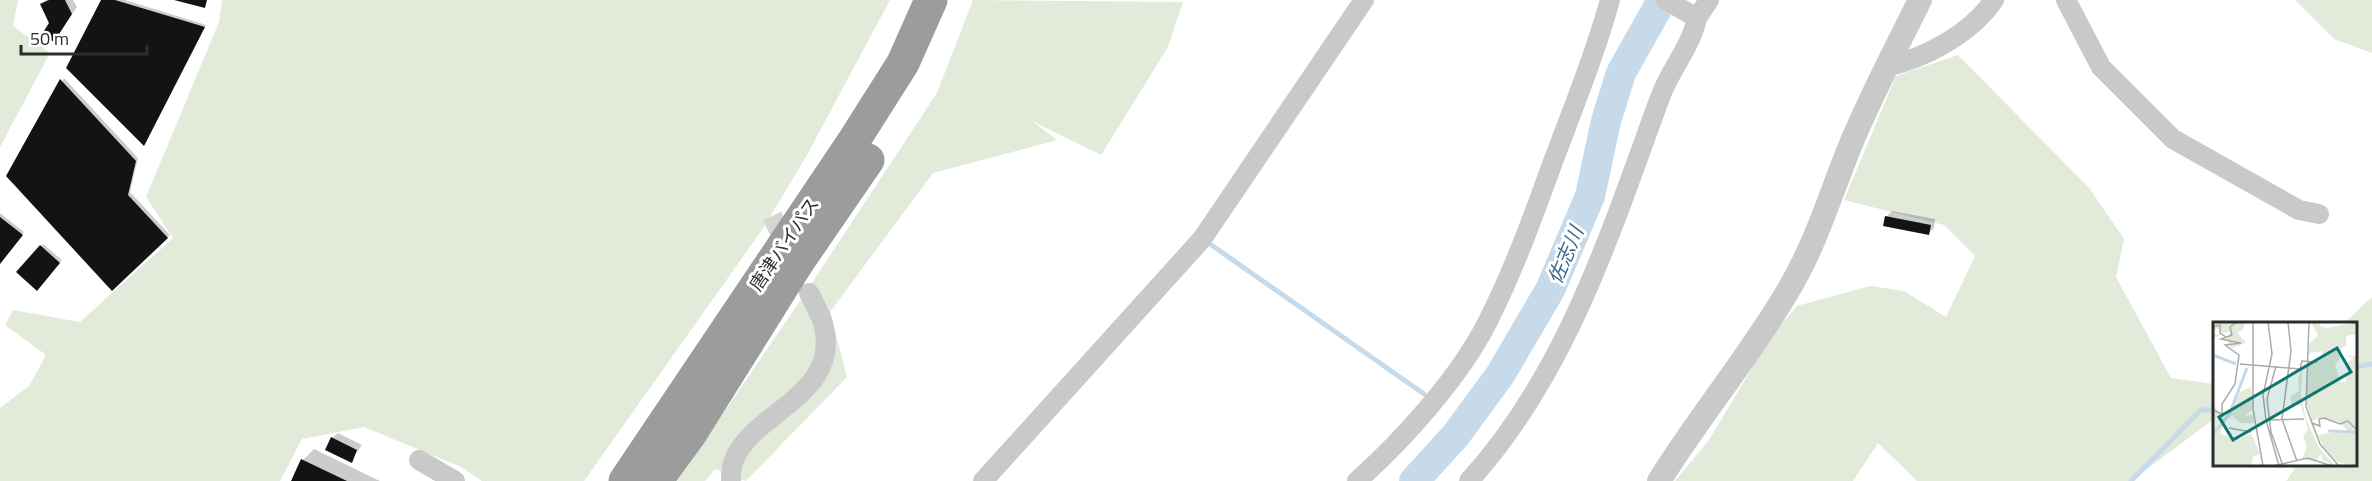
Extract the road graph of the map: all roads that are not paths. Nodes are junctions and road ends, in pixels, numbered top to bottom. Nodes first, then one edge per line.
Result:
1 (931, 0) edge
2 (953, 0) edge
3 (1364, 0) edge
4 (1610, 0) edge
5 (1666, 0) edge
6 (1709, 0) edge
7 (1920, 0) edge
8 (1994, 0) edge
9 (2066, 0) edge
10 (1694, 16) junction
11 (1886, 67) junction
12 (2319, 214) dead end
13 (809, 293) dead end
14 (419, 459) dead end
15 (455, 481) edge
16 (625, 481) edge
17 (656, 481) edge
18 (731, 481) edge
19 (983, 481) edge
20 (1357, 481) edge
21 (1469, 481) edge
22 (1659, 481) edge

1 - 16 highway, 唐津バイパス
2 - 17 highway, 唐津バイパス
3 - 19 street
4 - 20 street
5 - 10 street
6 - 10 street
7 - 11 street
8 - 11 street
9 - 12 street
10 - 21 street
11 - 22 street
13 - 18 street
14 - 15 street

